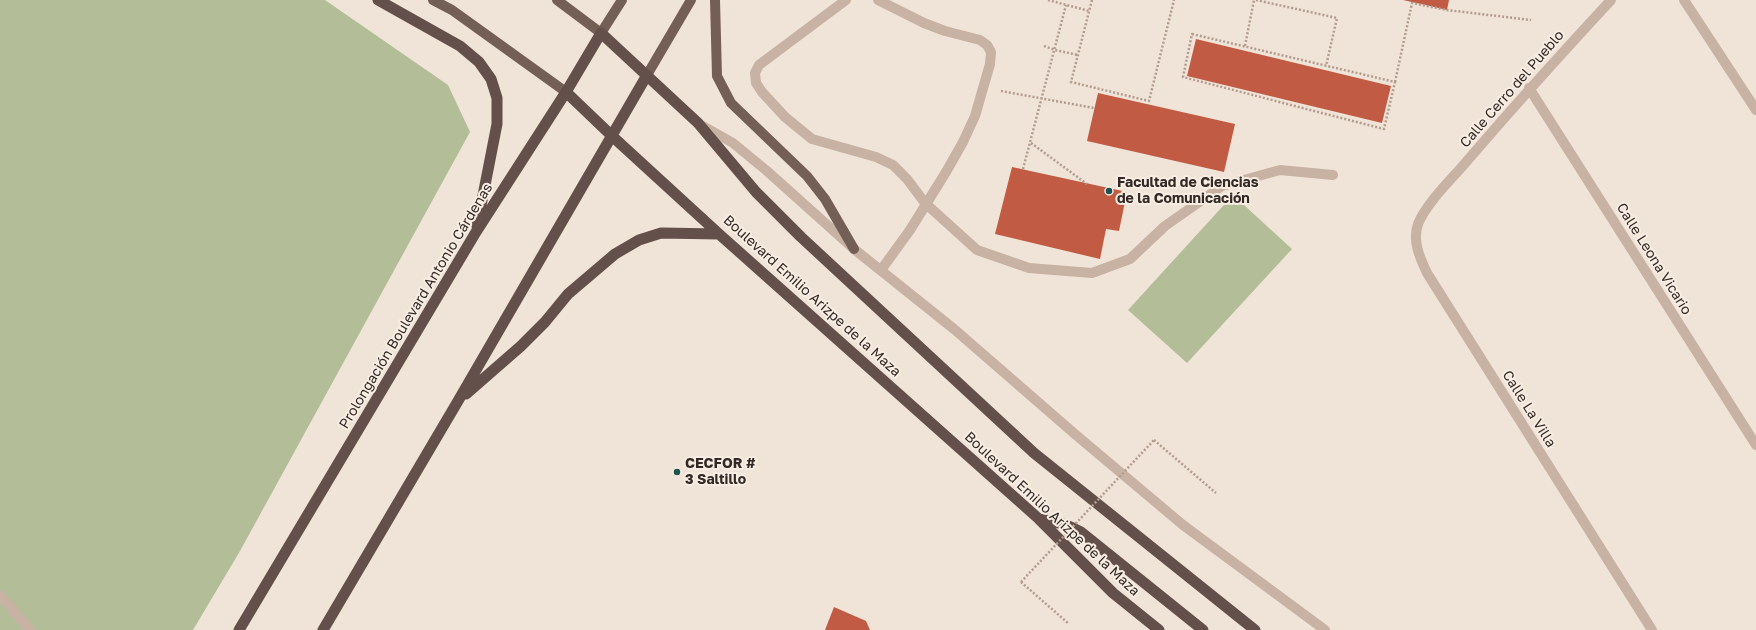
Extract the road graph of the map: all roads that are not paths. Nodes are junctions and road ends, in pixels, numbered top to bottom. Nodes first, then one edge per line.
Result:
1 (378, 0) edge
2 (433, 0) edge
3 (557, 0) edge
4 (622, 0) edge
5 (691, 0) edge
6 (715, 0) edge
7 (846, 0) edge
8 (878, 0) edge
9 (1611, 0) edge
10 (1684, 0) edge
11 (601, 33) junction
12 (647, 75) junction
13 (1529, 88) junction
14 (566, 92) junction
15 (1756, 110) edge
16 (698, 123) junction
17 (612, 136) junction
18 (1333, 175) dead end
19 (1436, 198) joint
20 (925, 203) junction
21 (476, 232) junction
22 (719, 234) junction
23 (854, 249) junction
24 (881, 270) junction
25 (458, 402) junction
26 (1756, 445) edge
27 (1039, 519) junction
28 (0, 597) edge
29 (30, 630) edge
30 (239, 630) edge
31 (323, 630) edge
32 (1159, 630) edge
33 (1203, 630) edge
34 (1254, 630) edge
35 (1325, 630) edge
36 (1652, 630) edge

1 - 21 highway
2 - 14 main road, Boulevard Emilio Arizpe de la Maza
3 - 11 main road
4 - 11 main road, Prolongación Boulevard Antonio Cárdenas
5 - 12 main road
6 - 23 main road
7 - 20 street
8 - 20 street
9 - 13 street, Calle Cerro del Pueblo
10 - 15 street
11 - 12 highway
11 - 14 highway, Prolongación Boulevard Antonio Cárdenas
12 - 16 highway
12 - 17 highway
13 - 19 street, Calle Cerro del Pueblo
13 - 26 street, Calle Leona Vicario
14 - 17 highway, Boulevard Emilio Arizpe de la Maza
14 - 21 highway, Prolongación Boulevard Antonio Cárdenas
16 - 23 street
16 - 34 highway
17 - 22 highway, Boulevard Emilio Arizpe de la Maza
17 - 25 highway
18 - 20 street
19 - 36 street, Calle La Villa
20 - 24 street
21 - 30 highway, Prolongación Boulevard Antonio Cárdenas
22 - 25 highway
22 - 27 highway, Boulevard Emilio Arizpe de la Maza
23 - 24 street
24 - 35 street
25 - 31 highway
27 - 32 highway, Boulevard Emilio Arizpe de la Maza
27 - 33 highway
28 - 29 street

